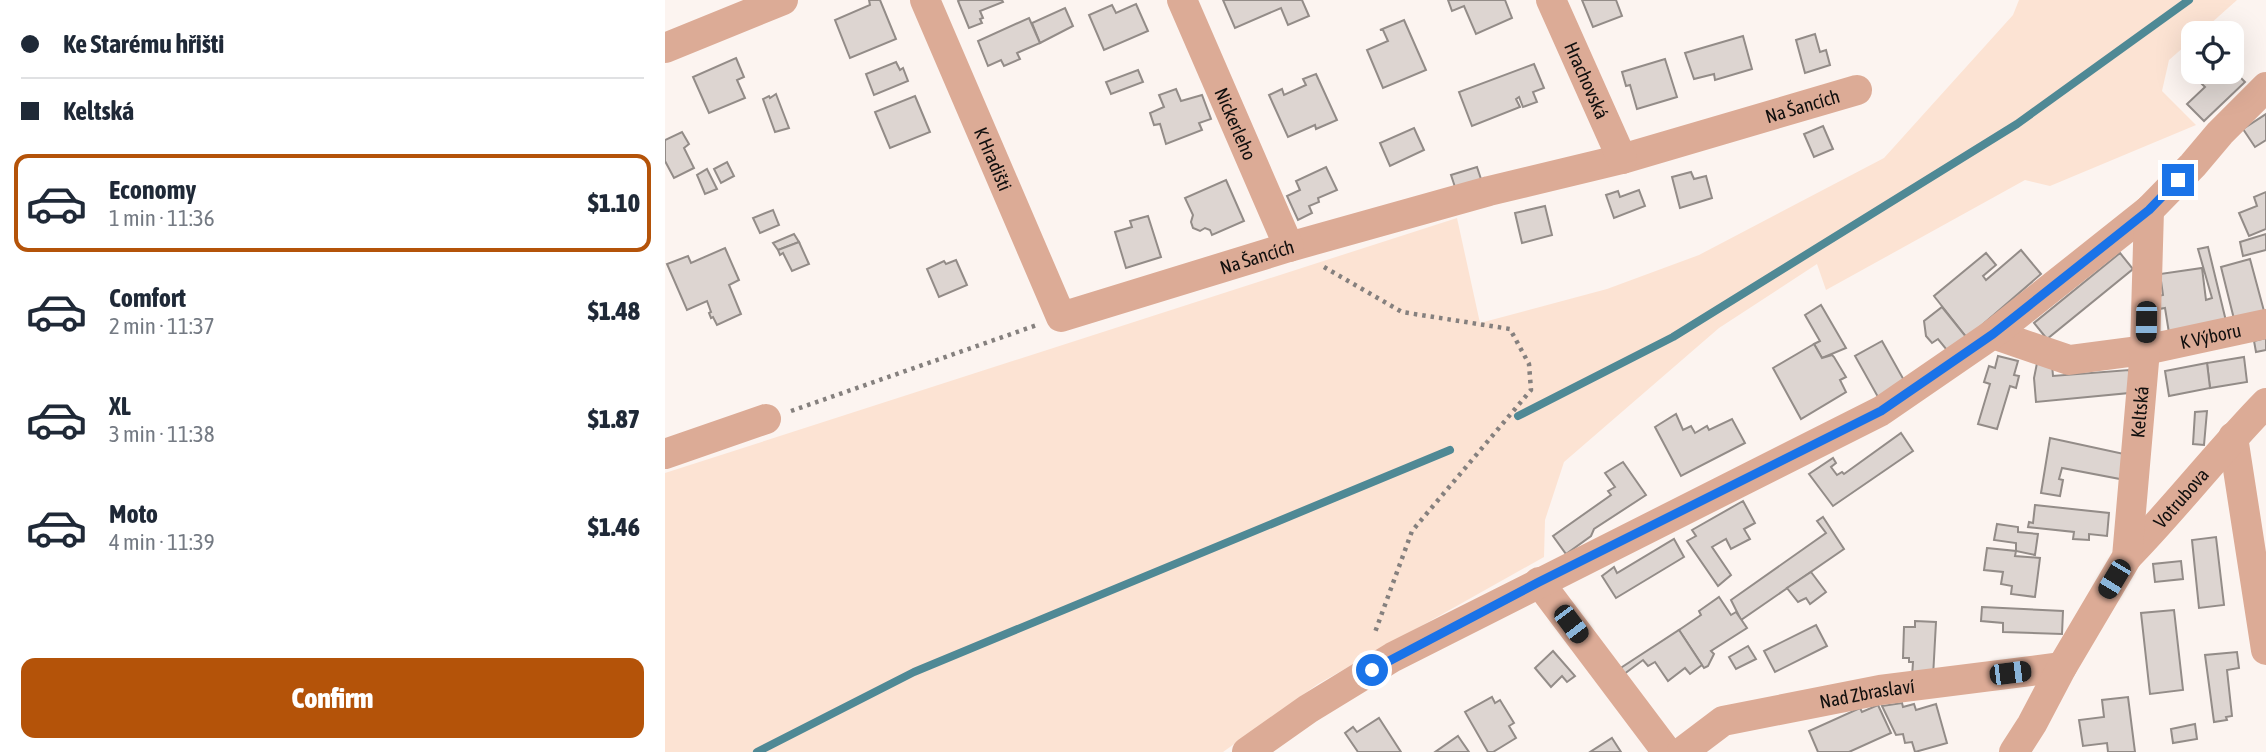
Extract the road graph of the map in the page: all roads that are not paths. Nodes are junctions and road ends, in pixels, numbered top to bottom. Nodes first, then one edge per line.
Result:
1 (783, 0) edge
2 (925, 0) edge
3 (1182, 0) edge
4 (1551, 0) edge
5 (665, 48) edge
6 (2266, 87) edge
7 (1857, 90) dead end
8 (1622, 159) junction
9 (2149, 210) junction
10 (1289, 247) junction
11 (1061, 317) joint
12 (2266, 324) edge
13 (1993, 334) junction
14 (2145, 350) junction
15 (2266, 403) edge
16 (766, 419) road end
17 (2233, 437) junction
18 (665, 454) edge
19 (2127, 557) junction
20 (1539, 582) junction
21 (2266, 650) edge
22 (2062, 667) junction
23 (1247, 752) edge
24 (1667, 752) edge
25 (1682, 752) edge
26 (2014, 752) edge

1 - 5 street
2 - 11 street, K Hradišti
3 - 10 street, Nickerleho
4 - 8 street, Hrachovská
6 - 9 street
7 - 8 street, Na Šancích
8 - 10 street, Na Šancích
9 - 13 street
9 - 14 street, Keltská
10 - 11 street, Na Šancích
12 - 14 street, K Výboru
13 - 14 street, K Výboru
13 - 20 street
14 - 19 street, Keltská
15 - 17 street, Votrubova
16 - 18 street
17 - 19 street, Votrubova
17 - 21 street, Votrubova
19 - 22 street, Keltská
20 - 23 street
20 - 24 street
22 - 25 street, Nad Zbraslaví
22 - 26 street, Keltská

